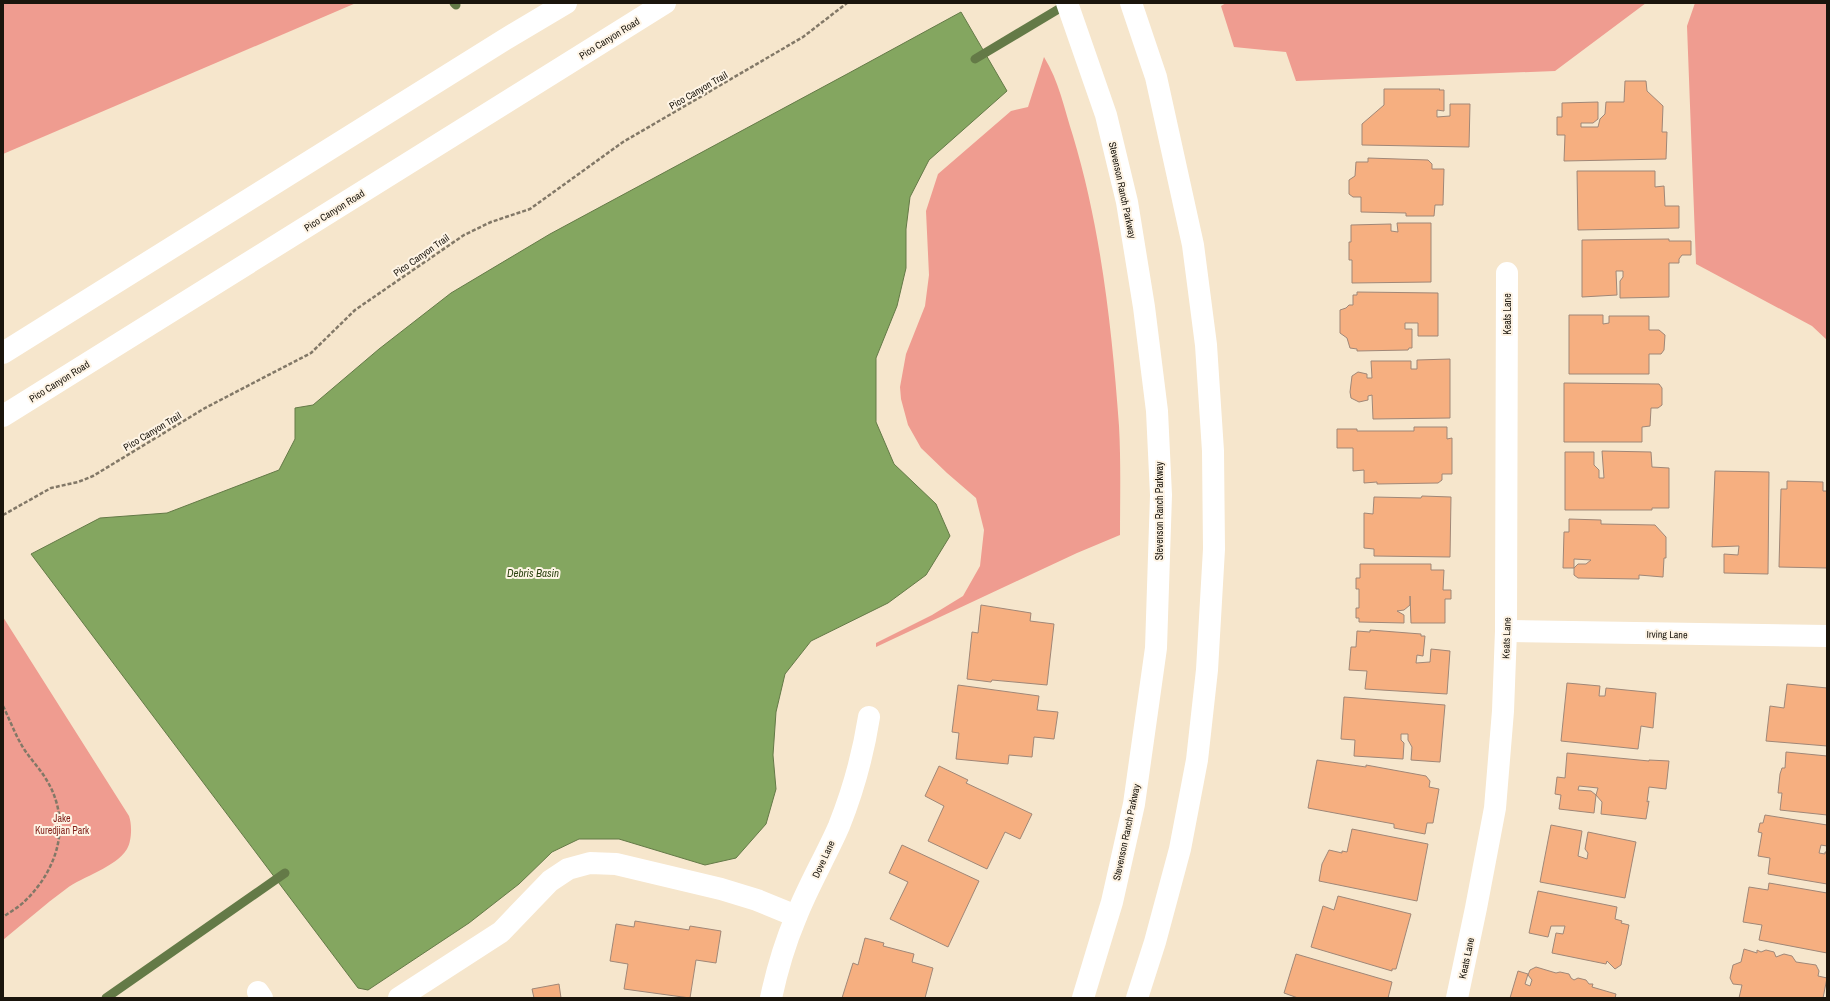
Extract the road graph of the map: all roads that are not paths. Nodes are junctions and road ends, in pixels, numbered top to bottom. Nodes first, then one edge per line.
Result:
1 (566, 3) edge
2 (665, 3) edge
3 (1067, 3) edge
4 (1131, 3) edge
5 (1507, 273) dead end
6 (3, 354) edge
7 (3, 416) edge
8 (1506, 631) junction
9 (1827, 636) edge
10 (868, 717) dead end
11 (796, 916) junction
12 (399, 998) edge
13 (771, 998) edge
14 (1083, 998) edge
15 (1137, 998) edge
16 (1457, 998) edge

1 - 6 main road
2 - 7 main road, Pico Canyon Road
3 - 14 main road, Stevenson Ranch Parkway
4 - 15 main road
5 - 8 main road, Keats Lane
8 - 9 main road, Irving Lane
8 - 16 main road, Keats Lane
10 - 11 main road, Dove Lane
11 - 12 main road
11 - 13 main road, Dove Lane

